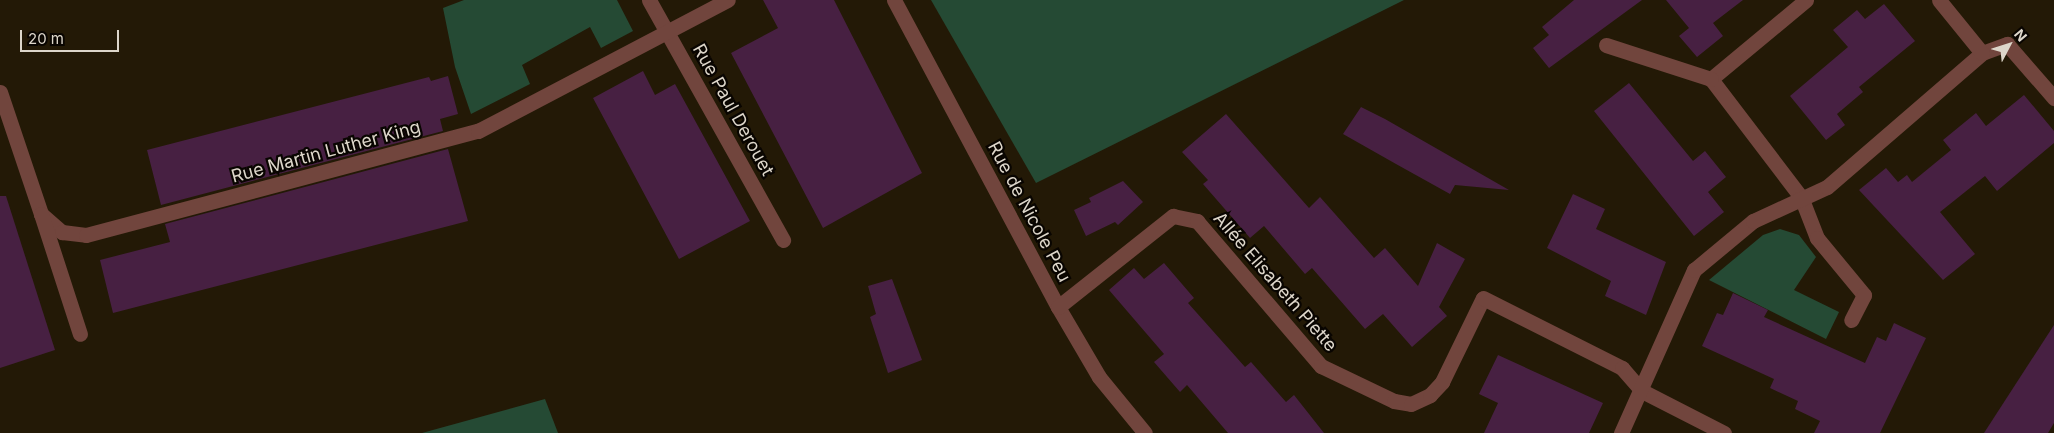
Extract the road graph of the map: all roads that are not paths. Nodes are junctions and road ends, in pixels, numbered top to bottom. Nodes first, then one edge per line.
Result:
1 (649, 0) edge
2 (728, 0) edge
3 (894, 0) edge
4 (1806, 0) edge
5 (1939, 0) edge
6 (667, 34) junction
7 (1606, 44) dead end
8 (1982, 54) junction
9 (1711, 79) junction
10 (0, 92) edge
11 (2054, 98) edge
12 (1801, 197) junction
13 (41, 214) junction
14 (783, 240) dead end
15 (1058, 307) junction
16 (1851, 320) dead end
17 (80, 334) dead end
18 (1642, 391) junction
19 (1145, 433) edge
20 (1621, 433) edge
21 (1724, 433) edge

1 - 6 street, Rue Paul Derouet
2 - 6 street, Rue Martin Luther King
3 - 15 street, Rue de Nicole Peu
4 - 9 street
5 - 8 street
6 - 13 street, Rue Martin Luther King
6 - 14 street, Rue Paul Derouet
7 - 9 street
8 - 11 street
8 - 12 street
9 - 12 street
10 - 13 street
12 - 16 street
12 - 18 street
13 - 17 street
15 - 18 street, Allée Elisabeth Piette
15 - 19 street, Rue de Nicole Peu
18 - 20 street
18 - 21 street

